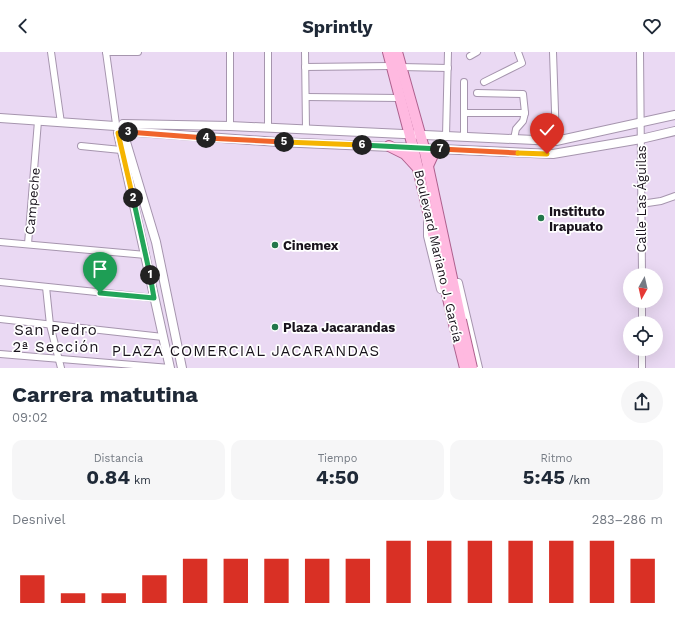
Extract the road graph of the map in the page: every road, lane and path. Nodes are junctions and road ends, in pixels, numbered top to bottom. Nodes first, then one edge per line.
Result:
1 (51, 52) edge
2 (106, 52) edge
3 (138, 52) edge
4 (230, 52) edge
5 (268, 52) edge
6 (305, 52) edge
7 (388, 52) edge
8 (397, 52) edge
9 (448, 52) edge
10 (478, 52) edge
11 (518, 52) edge
12 (553, 52) edge
13 (640, 52) edge
14 (470, 56) dead end
15 (305, 67) junction
16 (396, 67) junction
17 (448, 68) junction
18 (464, 82) dead end
19 (484, 82) dead end
20 (477, 93) dead end
21 (306, 97) junction
22 (399, 98) junction
23 (525, 113) junction
24 (464, 114) junction
25 (675, 115) edge
26 (0, 118) edge
27 (38, 121) junction
28 (641, 122) junction
29 (61, 123) junction
30 (174, 125) junction
31 (230, 126) junction
32 (248, 127) junction
33 (120, 128) junction
34 (268, 128) junction
35 (306, 129) junction
36 (675, 131) edge
37 (409, 134) junction
38 (173, 135) junction
39 (421, 135) junction
40 (446, 136) junction
41 (464, 137) junction
42 (514, 139) junction
43 (641, 139) junction
44 (247, 140) junction
45 (556, 141) junction
46 (81, 146) dead end
47 (389, 146) junction
48 (413, 147) junction
49 (424, 148) junction
50 (441, 149) junction
51 (121, 150) junction
52 (422, 167) junction
53 (675, 196) edge
54 (641, 204) junction
55 (432, 210) junction
56 (0, 242) edge
57 (28, 244) junction
58 (146, 255) junction
59 (642, 268) edge
60 (161, 270) junction
61 (149, 272) junction
62 (0, 282) edge
63 (46, 287) junction
64 (154, 298) junction
65 (0, 319) edge
66 (457, 320) junction
67 (50, 325) junction
68 (163, 336) junction
69 (0, 354) edge
70 (642, 356) edge
71 (58, 359) junction
72 (474, 363) edge
73 (462, 366) edge
74 (61, 368) edge
75 (170, 368) edge
76 (182, 368) edge
77 (478, 368) edge
78 (642, 368) edge

1 - 29 street
2 - 3 street
2 - 33 street
4 - 31 street
5 - 34 street
6 - 15 street
7 - 16 main road, Boulevard Mariano J. García
8 - 16 main road, Boulevard Mariano J. García
9 - 17 street
10 - 14 street
11 - 19 street
12 - 45 street
13 - 28 street, Calle Las Águilas
15 - 16 street
15 - 21 street
16 - 17 street
16 - 22 main road, Boulevard Mariano J. García
16 - 39 main road, Boulevard Mariano J. García
17 - 40 street
18 - 24 street
20 - 23 street
21 - 22 street
21 - 35 street
22 - 37 main road, Boulevard Mariano J. García
23 - 24 street
23 - 42 street
24 - 41 street
25 - 28 street
26 - 27 street
27 - 29 street
27 - 57 street, Campeche
28 - 43 street, Calle Las Águilas
28 - 45 street
29 - 33 street
30 - 31 street
30 - 33 street
30 - 38 street
31 - 32 street
32 - 34 street
32 - 44 street
33 - 38 street
33 - 51 street
33 - 60 street
34 - 35 street
35 - 37 street
36 - 43 street
37 - 39 street
37 - 48 main road, Boulevard Mariano J. García
38 - 44 street
39 - 40 street
39 - 49 main road, Boulevard Mariano J. García
40 - 41 street
41 - 42 street
42 - 45 street
43 - 50 street
43 - 54 street, Calle Las Águilas
44 - 47 street
46 - 51 street
47 - 48 street
47 - 52 main road
48 - 49 street
48 - 52 main road, Boulevard Mariano J. García
49 - 50 street
49 - 52 main road, Boulevard Mariano J. García
50 - 52 main road
51 - 58 street
52 - 55 main road, Boulevard Mariano J. García
53 - 54 street
54 - 59 street, Calle Las Águilas
55 - 66 main road, Boulevard Mariano J. García
55 - 72 street
55 - 73 street
56 - 57 street
57 - 58 street
58 - 61 street
60 - 61 street
60 - 76 street
61 - 64 street
62 - 63 street
63 - 64 street
63 - 67 street
64 - 68 street
65 - 67 street
66 - 72 main road, Boulevard Mariano J. García, bridge
66 - 73 main road, Boulevard Mariano J. García, bridge
67 - 68 street
67 - 71 street
68 - 75 street
69 - 71 street
70 - 78 street
71 - 74 street
71 - 75 street
72 - 73 street
72 - 77 street

